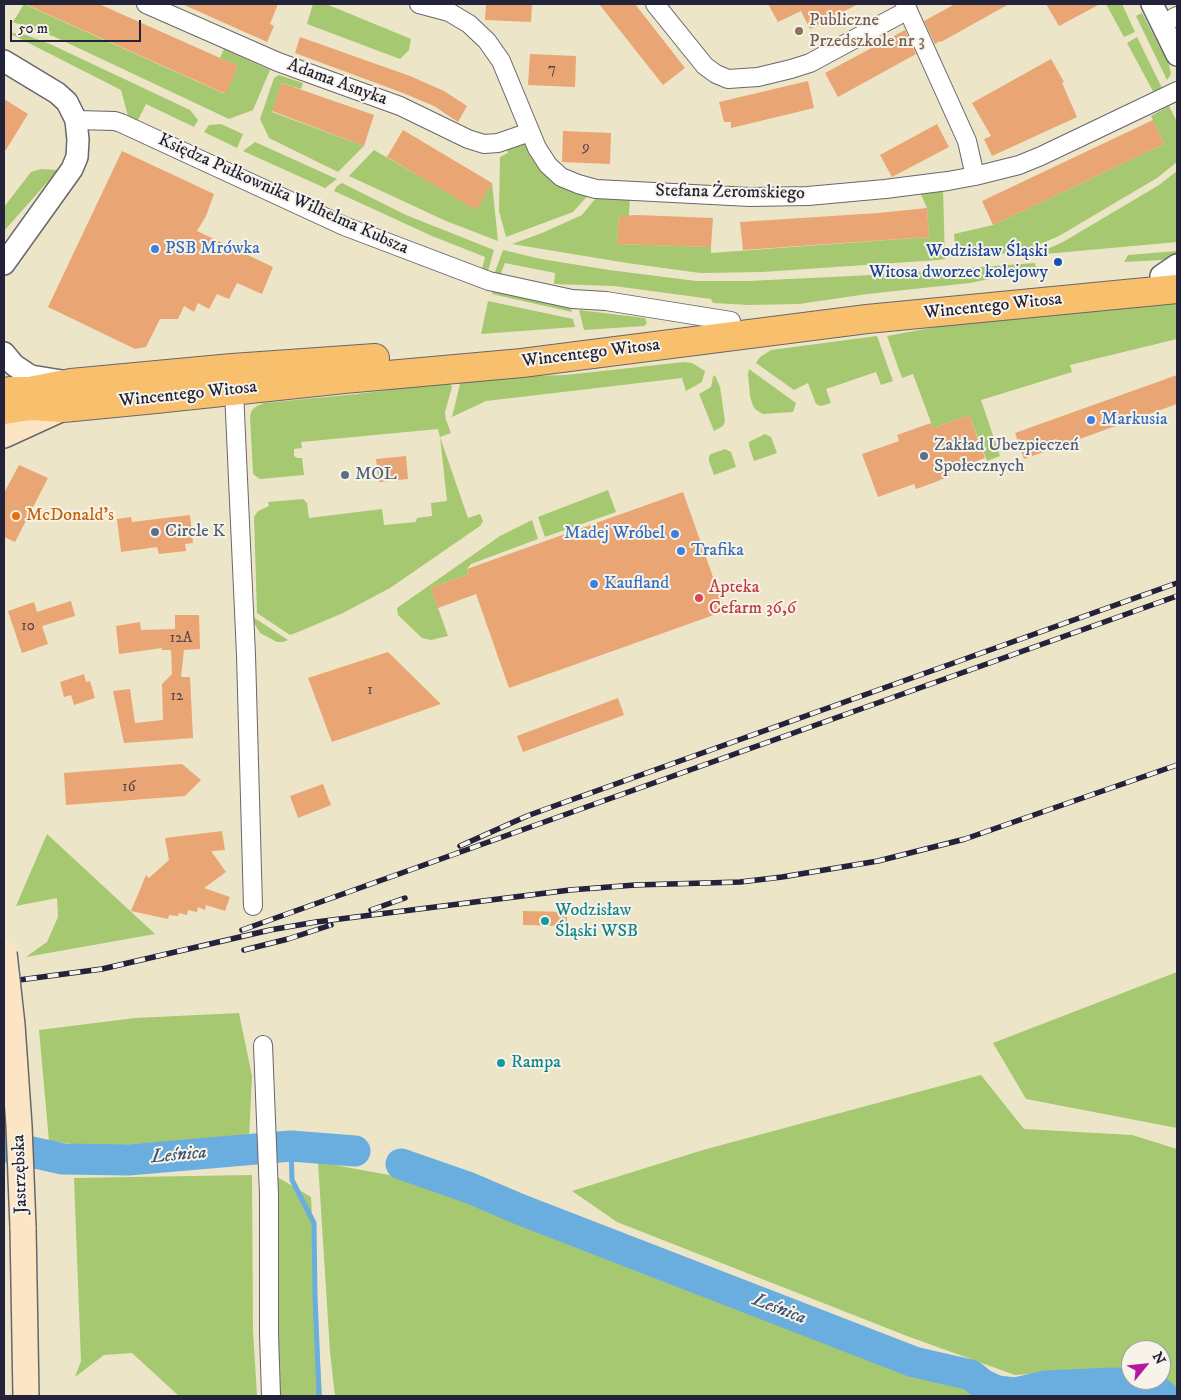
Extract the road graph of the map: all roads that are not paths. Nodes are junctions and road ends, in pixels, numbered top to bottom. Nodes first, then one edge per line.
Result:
1 (146, 4) edge
2 (420, 4) edge
3 (655, 4) edge
4 (1152, 4) edge
5 (907, 7) edge
6 (1170, 20) edge
7 (1177, 55) edge
8 (4, 61) edge
9 (1177, 91) edge
10 (76, 120) junction
11 (530, 132) junction
12 (976, 176) junction
13 (5, 265) edge
14 (1173, 276) edge
15 (730, 321) junction
16 (4, 353) edge
17 (4, 390) edge
18 (234, 391) junction
19 (67, 395) junction
20 (4, 410) edge
21 (4, 435) edge
22 (253, 906) dead end
23 (4, 953) edge
24 (263, 1045) dead end
25 (26, 1396) edge
26 (272, 1396) edge

1 - 11 street, Adama Asnyka
2 - 11 street, Stefana Żeromskiego
3 - 5 street
4 - 6 street
5 - 12 street
6 - 7 street
8 - 10 street
9 - 12 street, Stefana Żeromskiego
10 - 13 street
10 - 15 street, Księdza Pułkownika Wilhelma Kubsza
11 - 12 street, Stefana Żeromskiego
14 - 15 main road, Wincentego Witosa
14 - 18 main road, Wincentego Witosa
15 - 19 main road, Wincentego Witosa
16 - 19 street
17 - 19 main road, Wincentego Witosa
18 - 19 main road, Wincentego Witosa
18 - 22 street
19 - 20 main road, Wincentego Witosa
19 - 21 main road
23 - 25 main road, Jastrzębska, bridge
24 - 26 street

